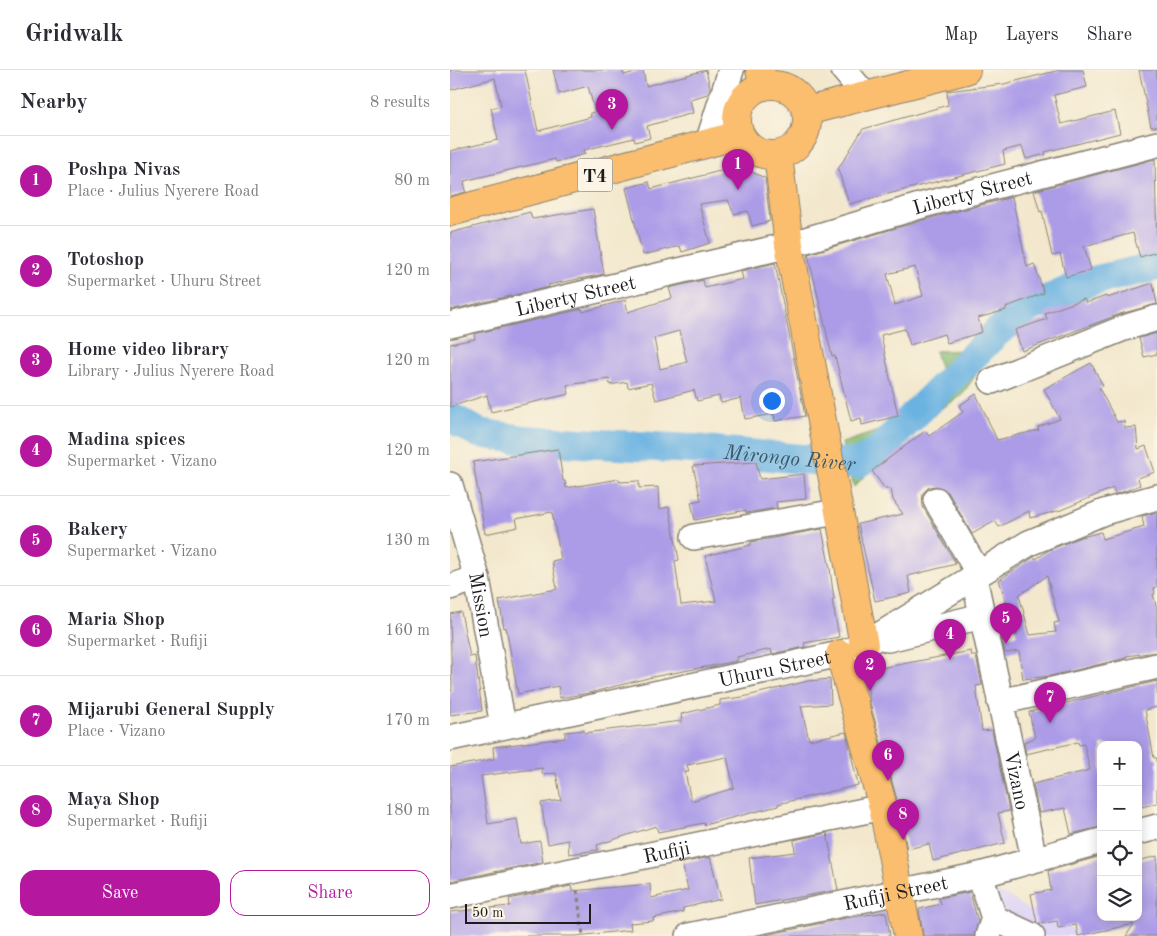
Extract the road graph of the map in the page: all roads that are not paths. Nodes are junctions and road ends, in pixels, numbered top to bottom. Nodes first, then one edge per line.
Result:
1 (731, 70) edge
2 (844, 70) edge
3 (966, 70) edge
4 (762, 78) edge
5 (865, 95) junction
6 (807, 111) junction
7 (739, 135) junction
8 (708, 143) junction
9 (1157, 144) edge
10 (778, 155) junction
11 (450, 212) edge
12 (789, 245) junction
13 (1157, 318) edge
14 (450, 325) edge
15 (992, 381) dead end
16 (450, 485) edge
17 (1157, 497) edge
18 (936, 500) dead end
19 (835, 501) junction
20 (694, 537) dead end
21 (976, 575) junction
22 (477, 578) junction
23 (450, 587) edge
24 (982, 616) junction
25 (852, 650) junction
26 (1157, 666) edge
27 (1000, 702) junction
28 (503, 726) junction
29 (450, 738) edge
30 (883, 808) junction
31 (1157, 827) edge
32 (1142, 831) edge
33 (1097, 843) edge
34 (1034, 859) junction
35 (980, 875) junction
36 (898, 893) junction
37 (450, 896) edge
38 (991, 927) edge
39 (689, 936) edge
40 (908, 936) edge
41 (1032, 936) edge

1 - 8 street
2 - 5 street
3 - 5 main road
4 - 6 main road
4 - 7 main road
5 - 6 main road
6 - 10 main road
7 - 8 main road, T4
7 - 10 main road
8 - 11 main road, T4
9 - 12 street, Liberty Street
10 - 12 main road
12 - 14 street, Liberty Street
12 - 19 main road
13 - 15 street
16 - 22 street, Mission
17 - 21 street, Uhuru Street
18 - 21 street, Vizano
19 - 20 street
19 - 25 main road
21 - 24 street, Vizano
21 - 25 street, Uhuru Street
22 - 23 street
22 - 28 street, Mission
24 - 25 street
24 - 27 street, Vizano
25 - 28 street, Uhuru Street
25 - 30 main road
26 - 27 street
27 - 34 street, Vizano
28 - 29 street, Uhuru Street
30 - 36 main road
30 - 37 street, Rufiji
31 - 32 street
33 - 34 street, Rufiji Street
34 - 35 street, Rufiji Street
35 - 36 street, Rufiji Street
35 - 38 street
36 - 39 street, Rufiji Street
36 - 40 main road
38 - 41 street

